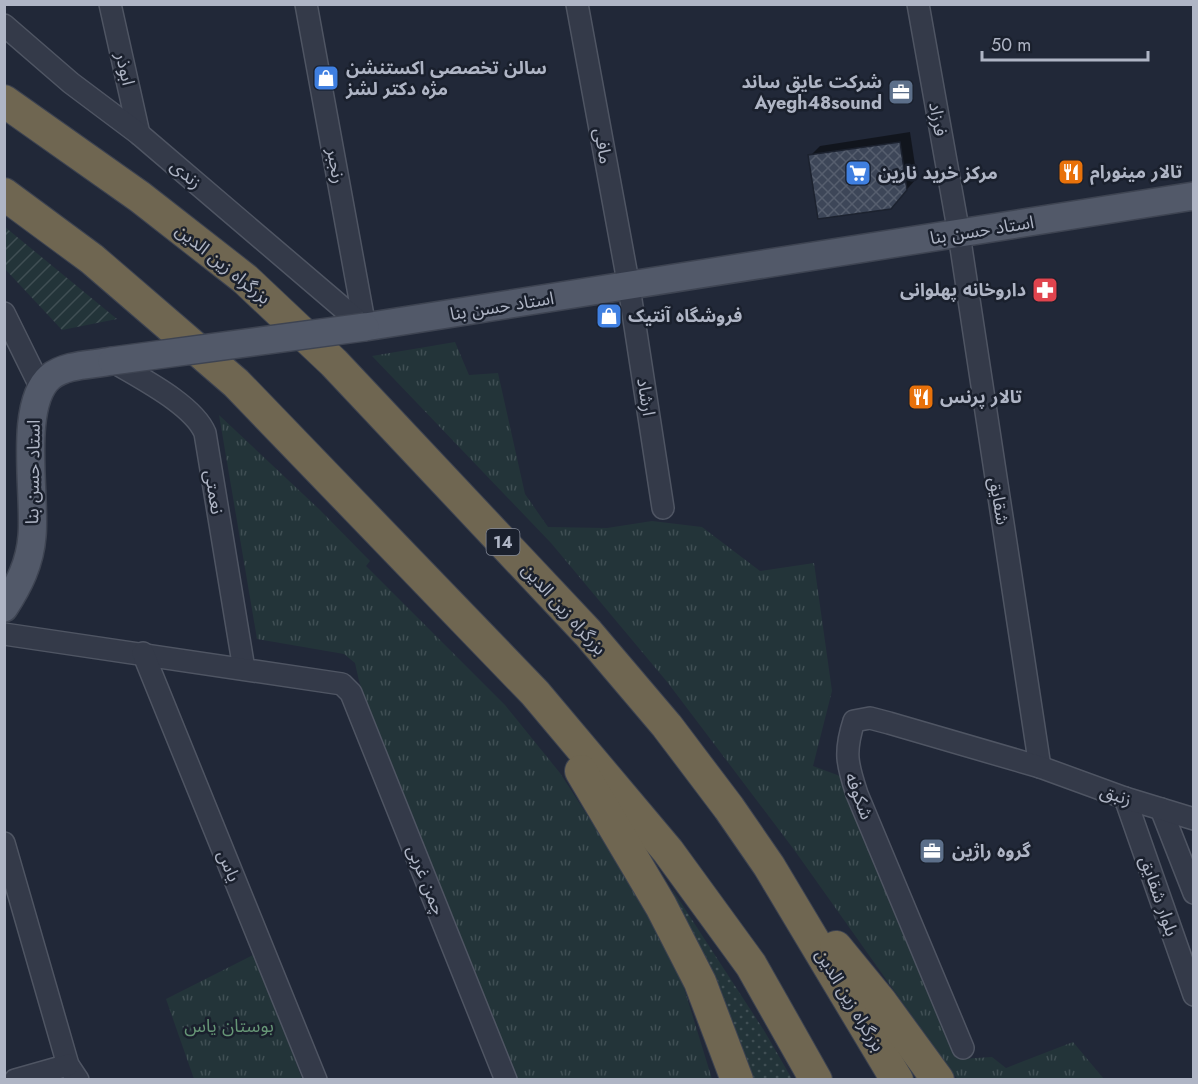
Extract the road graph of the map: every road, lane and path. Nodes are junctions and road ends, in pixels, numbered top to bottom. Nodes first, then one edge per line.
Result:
1 (110, 4) edge
2 (306, 4) edge
3 (577, 4) edge
4 (918, 4) edge
5 (4, 25) edge
6 (4, 101) edge
7 (139, 134) junction
8 (4, 194) edge
9 (1194, 196) edge
10 (959, 234) junction
11 (629, 287) junction
12 (4, 313) edge
13 (365, 327) junction
14 (112, 361) junction
15 (41, 388) junction
16 (663, 508) dead end
17 (4, 608) edge
18 (4, 634) edge
19 (143, 653) junction
20 (244, 669) junction
21 (535, 693) junction
22 (1040, 767) junction
23 (1125, 798) junction
24 (1161, 809) junction
25 (1194, 819) edge
26 (4, 843) edge
27 (769, 866) junction
28 (1194, 893) edge
29 (1194, 995) edge
30 (963, 1048) dead end
31 (73, 1072) edge
32 (15, 1080) edge
33 (316, 1080) edge
34 (506, 1080) edge
35 (737, 1080) edge
36 (816, 1080) edge
37 (897, 1080) edge
38 (938, 1080) edge

1 - 7 street, ابوذر
2 - 13 street, رنجبر
3 - 11 street, مافی
4 - 10 street, فرزاد
5 - 7 street, زندی
6 - 27 highway, بزرگراه زین الدین / 14
7 - 13 street, زندی
8 - 21 highway
9 - 10 main road, استاد حسن بنا
10 - 11 main road, استاد حسن بنا
10 - 22 street, شقایق
11 - 13 main road, استاد حسن بنا
11 - 16 street, ارشاد
12 - 15 street
13 - 14 main road, استاد حسن بنا, bridge
14 - 15 main road, استاد حسن بنا
14 - 20 street, نعمتی
15 - 17 main road, استاد حسن بنا
18 - 19 street
19 - 20 street
19 - 33 street, یاس
20 - 34 street, چمن غربی
21 - 35 highway
21 - 36 highway
22 - 23 street, زنبق
22 - 30 street, شکوفه
23 - 24 street, زنبق
23 - 29 street, بلوار شقایق
24 - 25 street, زنبق
24 - 28 street, بلوار شقایق
26 - 31 street
27 - 37 highway, بزرگراه زین الدین / 14
27 - 38 highway
31 - 32 street

